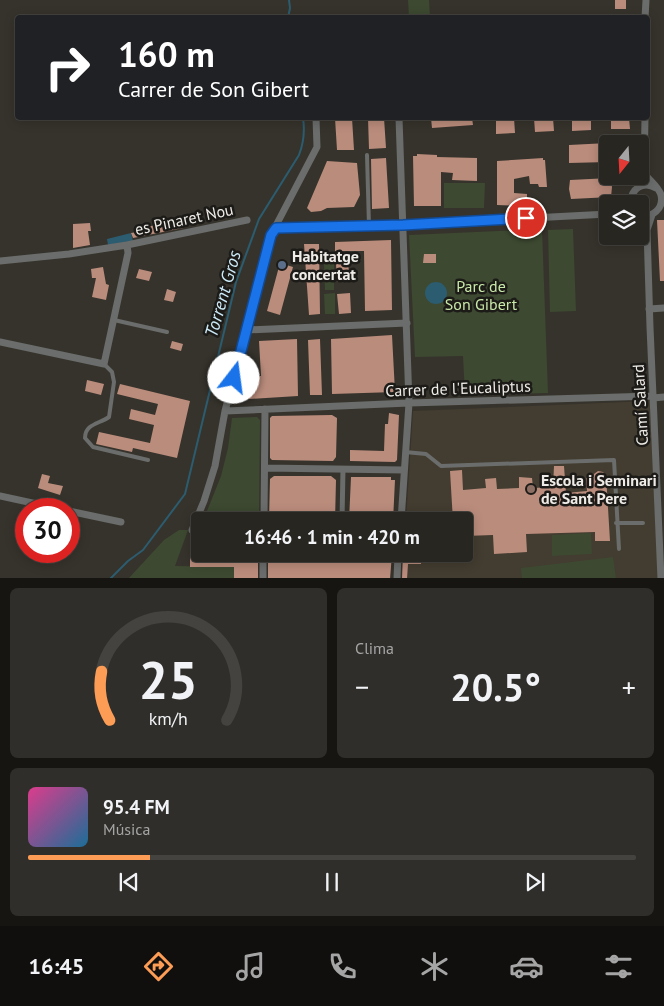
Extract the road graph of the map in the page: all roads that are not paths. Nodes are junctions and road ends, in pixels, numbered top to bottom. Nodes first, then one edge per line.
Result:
1 (646, 0) edge
2 (645, 15) edge
3 (316, 120) edge
4 (399, 120) edge
5 (645, 120) edge
6 (645, 135) edge
7 (367, 155) dead end
8 (649, 179) edge
9 (639, 186) joint
10 (656, 188) junction
11 (632, 195) edge
12 (663, 197) edge
13 (662, 208) edge
14 (599, 214) edge
15 (652, 215) joint
16 (247, 220) dead end
17 (649, 224) edge
18 (403, 225) junction
19 (369, 226) junction
20 (276, 228) junction
21 (127, 245) junction
22 (647, 245) edge
23 (0, 261) edge
24 (664, 308) edge
25 (649, 309) junction
26 (114, 320) junction
27 (407, 323) junction
28 (247, 330) junction
29 (166, 332) dead end
30 (0, 342) edge
31 (104, 364) junction
32 (653, 397) junction
33 (664, 397) edge
34 (409, 403) junction
35 (265, 409) junction
36 (225, 411) junction
37 (405, 452) junction
38 (148, 460) dead end
39 (265, 468) junction
40 (342, 469) junction
41 (404, 470) junction
42 (660, 470) edge
43 (0, 496) edge
44 (15, 499) edge
45 (199, 512) edge
46 (264, 512) edge
47 (342, 512) edge
48 (402, 512) edge
49 (80, 513) edge
50 (121, 522) dead end
51 (616, 523) junction
52 (643, 523) dead end
53 (618, 549) dead end
54 (263, 562) edge
55 (398, 562) edge
56 (263, 578) edge
57 (397, 578) edge
58 (661, 578) edge

1 - 2 street
3 - 20 street
4 - 18 street
5 - 6 street
7 - 19 lane
8 - 10 street
9 - 10 street
9 - 11 street
10 - 12 street
12 - 13 street
13 - 15 street
14 - 18 street
15 - 17 street, Camí Salard
16 - 21 street, es Pinaret Nou
18 - 19 street
18 - 27 street
19 - 20 street
20 - 28 street
21 - 23 street, es Pinaret Nou
21 - 26 street, es Pinaret Nou
22 - 25 street, Camí Salard
24 - 25 street
25 - 32 street, Camí Salard
26 - 29 lane
26 - 31 street, es Pinaret Nou
27 - 28 street
27 - 34 street
28 - 36 street
30 - 31 street
31 - 38 lane
32 - 33 street, Carrer de l'Eucaliptus
32 - 34 street, Carrer de l'Eucaliptus
32 - 42 street, Camí Salard
34 - 35 street, Carrer de l'Eucaliptus
34 - 37 street
35 - 36 street, Carrer de l'Eucaliptus
35 - 39 street
36 - 45 street
37 - 41 street
37 - 51 lane
39 - 40 street
39 - 46 street
40 - 41 street
40 - 47 street
41 - 48 street
42 - 58 street, Camí Salard
43 - 44 street
49 - 50 street
51 - 52 lane
51 - 53 lane
54 - 56 street
55 - 57 street

